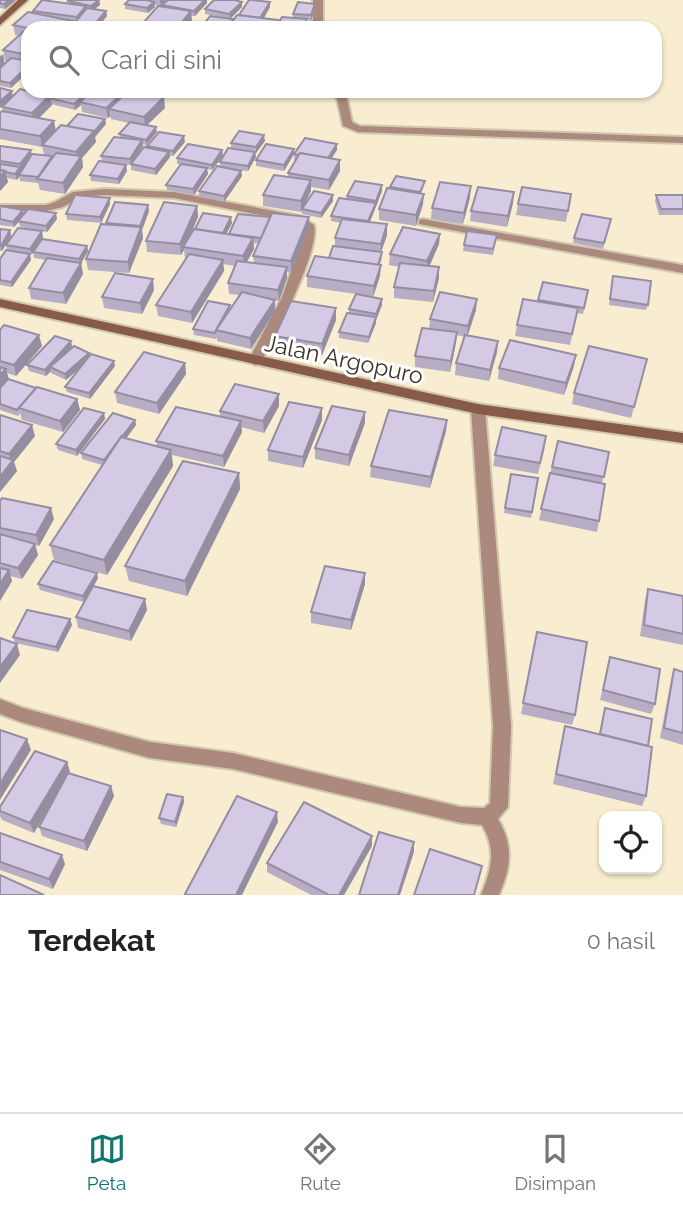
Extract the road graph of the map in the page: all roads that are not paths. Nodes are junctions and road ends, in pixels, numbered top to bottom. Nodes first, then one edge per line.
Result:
1 (23, 0) edge
2 (318, 0) edge
3 (318, 21) edge
4 (0, 22) edge
5 (342, 98) edge
6 (683, 140) edge
7 (0, 208) edge
8 (423, 222) dead end
9 (683, 269) edge
10 (0, 303) edge
11 (255, 362) junction
12 (478, 409) junction
13 (683, 438) edge
14 (0, 706) edge
15 (487, 817) junction
16 (490, 895) edge

1 - 4 street
2 - 3 street
5 - 6 street
7 - 11 street
8 - 9 street
10 - 11 street, Jalan Argopuro
11 - 12 street, Jalan Argopuro
12 - 13 street, Jalan Argopuro
12 - 15 street
14 - 15 street
15 - 16 street

